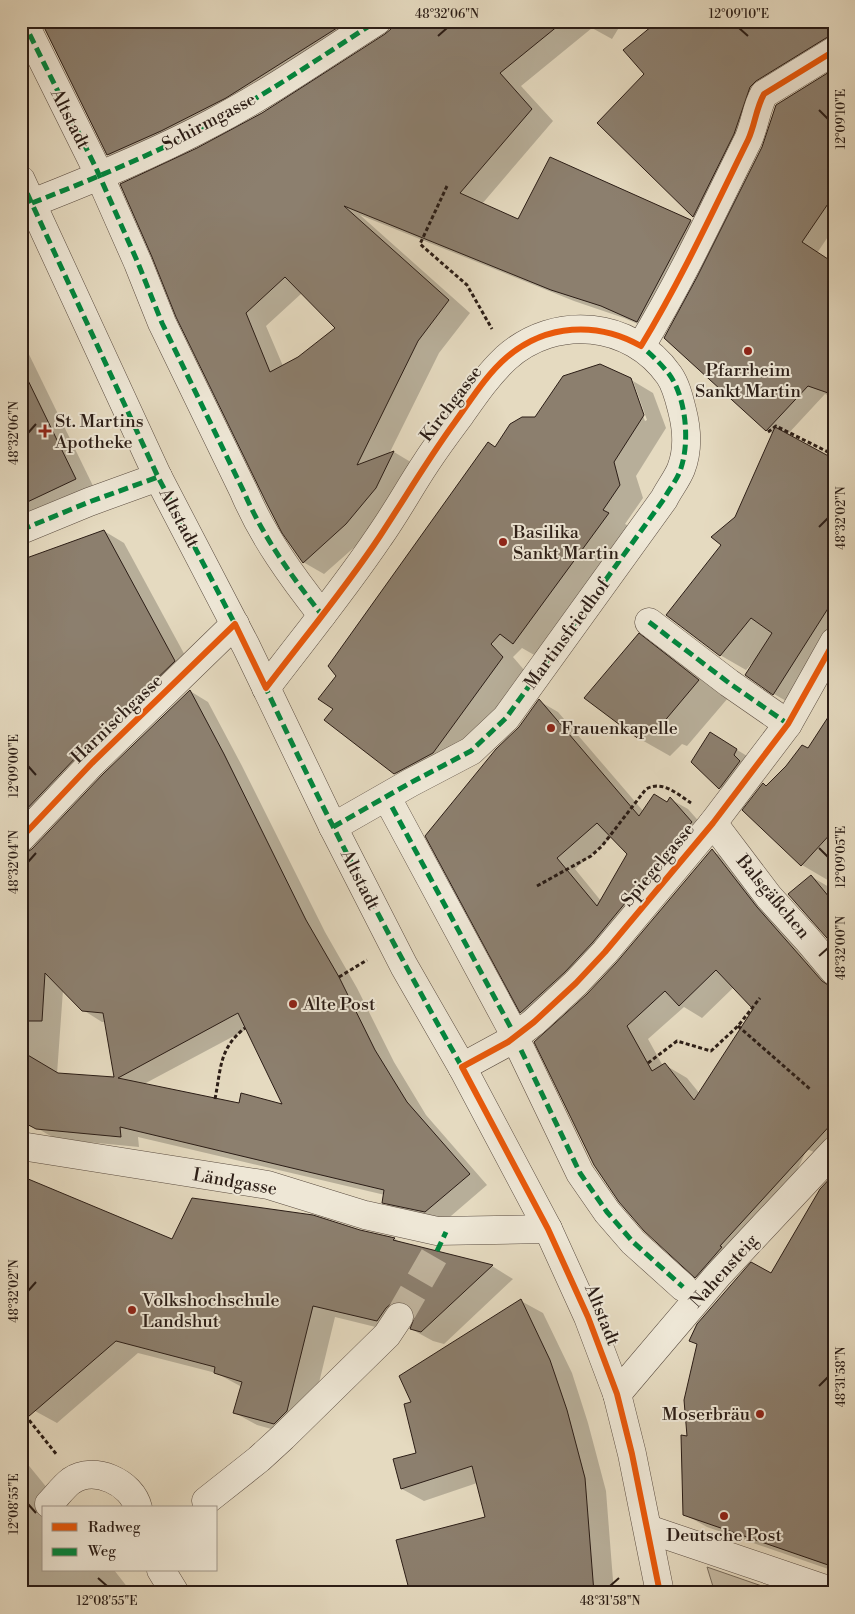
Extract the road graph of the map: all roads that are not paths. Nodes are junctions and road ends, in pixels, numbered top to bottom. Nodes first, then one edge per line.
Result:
1 (23, 21) edge
2 (377, 21) edge
3 (834, 51) edge
4 (99, 176) junction
5 (27, 192) edge
6 (641, 346) junction
7 (158, 477) junction
8 (21, 530) edge
9 (322, 615) junction
10 (648, 622) dead end
11 (235, 624) junction
12 (834, 642) edge
13 (266, 688) junction
14 (788, 724) junction
15 (392, 807) dead end
16 (713, 823) junction
17 (333, 827) junction
18 (21, 838) edge
19 (834, 971) edge
20 (462, 1067) junction
21 (21, 1146) edge
22 (834, 1151) edge
23 (548, 1229) junction
24 (683, 1287) dead end
25 (399, 1317) tunnel mouth
26 (617, 1394) junction
27 (44, 1497) dead end
28 (206, 1501) dead end
29 (138, 1506) edge
30 (648, 1529) junction
31 (162, 1572) edge
32 (834, 1592) edge
33 (175, 1593) edge
34 (660, 1593) edge

1 - 4 street, Altstadt
2 - 4 street, Schirmgasse
3 - 6 street
4 - 5 street, Schirmgasse
4 - 9 street, Altstadt
5 - 7 street, Altstadt
6 - 9 street, Kirchgasse
6 - 17 street, Martinsfriedhof
7 - 8 street
7 - 11 street, Altstadt
9 - 13 street, Kirchgasse
10 - 14 street
11 - 13 street, Altstadt
11 - 18 street, Harnischgasse
12 - 14 street, Spiegelgasse
13 - 17 street, Altstadt
14 - 16 street, Spiegelgasse
15 - 24 street
16 - 19 street, Balsgäßchen
16 - 20 street, Spiegelgasse
17 - 20 street, Altstadt
20 - 23 street, Altstadt
21 - 23 street, Ländgasse
22 - 26 street, Nahensteig
23 - 26 street, Altstadt
25 - 28 street
26 - 30 street, Altstadt
27 - 29 street
30 - 32 street
30 - 34 street, Altstadt
31 - 33 street

